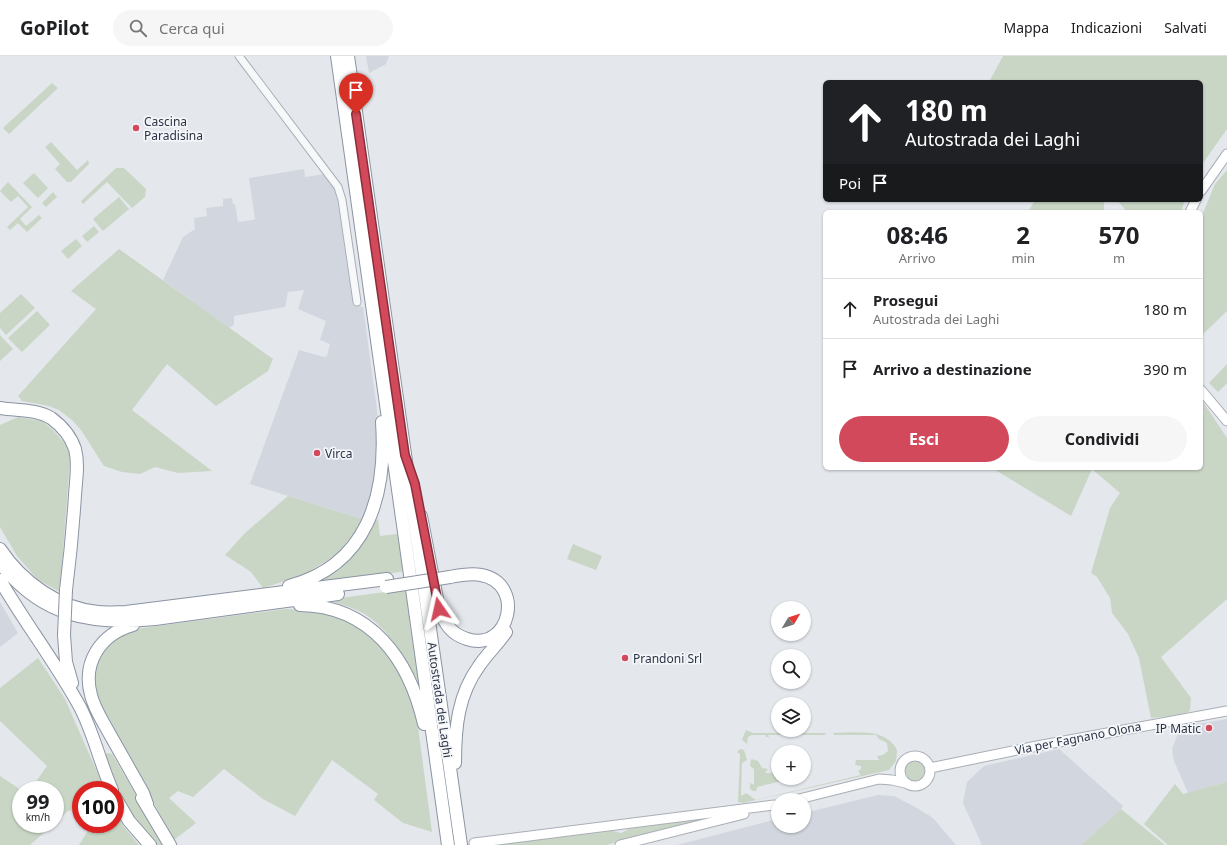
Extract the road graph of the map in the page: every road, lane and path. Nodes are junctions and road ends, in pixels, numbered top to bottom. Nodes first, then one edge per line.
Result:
1 (239, 56) edge
2 (337, 56) edge
3 (348, 56) edge
4 (1227, 154) edge
5 (1203, 188) edge
6 (358, 302) dead end
7 (381, 363) junction
8 (1203, 392) edge
9 (0, 408) edge
10 (15, 411) junction
11 (0, 417) edge
12 (1227, 421) edge
13 (405, 455) junction
14 (0, 549) edge
15 (0, 563) edge
16 (450, 573) junction
17 (0, 580) edge
18 (387, 583) junction
19 (227, 600) junction
20 (263, 605) junction
21 (155, 619) junction
22 (70, 678) junction
23 (80, 707) junction
24 (1227, 711) edge
25 (900, 765) junction
26 (930, 768) junction
27 (879, 780) junction
28 (109, 781) edge
29 (905, 783) junction
30 (811, 796) edge
31 (147, 804) junction
32 (771, 805) edge
33 (771, 805) edge
34 (456, 811) junction
35 (124, 813) edge
36 (443, 814) junction
37 (474, 843) dead end
38 (150, 845) edge
39 (170, 845) edge
40 (448, 845) edge
41 (461, 845) edge
42 (620, 845) edge

1 - 6 street
2 - 7 highway, Autostrada dei Laghi
3 - 13 highway, Autostrada dei Laghi
4 - 5 main road
7 - 19 highway
7 - 36 highway, Autostrada dei Laghi
8 - 12 main road
9 - 10 highway
10 - 11 highway
10 - 22 highway, bridge
13 - 16 highway
13 - 34 highway, Autostrada dei Laghi
14 - 19 highway
15 - 21 highway
16 - 18 highway
16 - 34 highway
17 - 23 highway
18 - 19 highway
18 - 20 highway
20 - 21 highway
20 - 36 highway
21 - 31 highway
22 - 23 highway
22 - 31 highway
23 - 28 highway
24 - 26 main road, Via per Fagnano Olona
25 - 26 main road
25 - 27 main road
25 - 29 main road
26 - 29 main road
27 - 29 main road
27 - 30 main road
31 - 39 highway
32 - 37 main road
33 - 42 main road
34 - 41 highway, Autostrada dei Laghi
35 - 38 highway
36 - 40 highway, Autostrada dei Laghi

